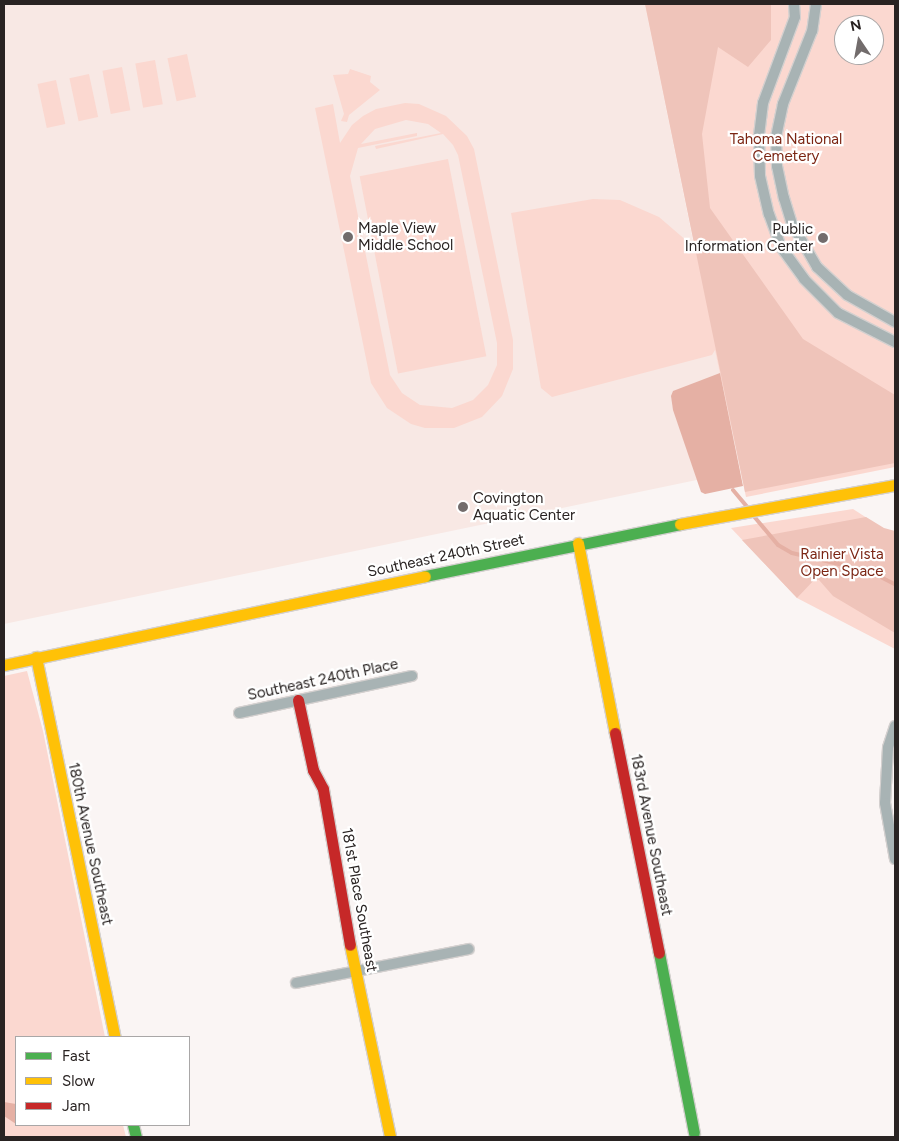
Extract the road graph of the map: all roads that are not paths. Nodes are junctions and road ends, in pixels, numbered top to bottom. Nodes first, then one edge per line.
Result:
1 (794, 4) edge
2 (816, 4) edge
3 (895, 322) edge
4 (895, 342) edge
5 (895, 485) edge
6 (578, 543) junction
7 (36, 657) junction
8 (4, 665) edge
9 (412, 676) dead end
10 (298, 700) junction
11 (239, 713) dead end
12 (895, 726) edge
13 (891, 782) edge
14 (895, 860) edge
15 (469, 949) dead end
16 (356, 971) junction
17 (296, 983) dead end
18 (115, 1036) edge
19 (694, 1133) dead end
20 (390, 1137) edge

1 - 4 street
2 - 3 street
5 - 6 street, Southeast 240th Street
6 - 7 street, Southeast 240th Street
6 - 19 street, 183rd Avenue Southeast
7 - 8 street, Southeast 240th Street
7 - 18 street, 180th Avenue Southeast
9 - 10 street, Southeast 240th Place
10 - 11 street, Southeast 240th Place
10 - 16 street, 181st Place Southeast
12 - 13 street
13 - 14 street
15 - 16 street
16 - 17 street
16 - 20 street, 181st Place Southeast

